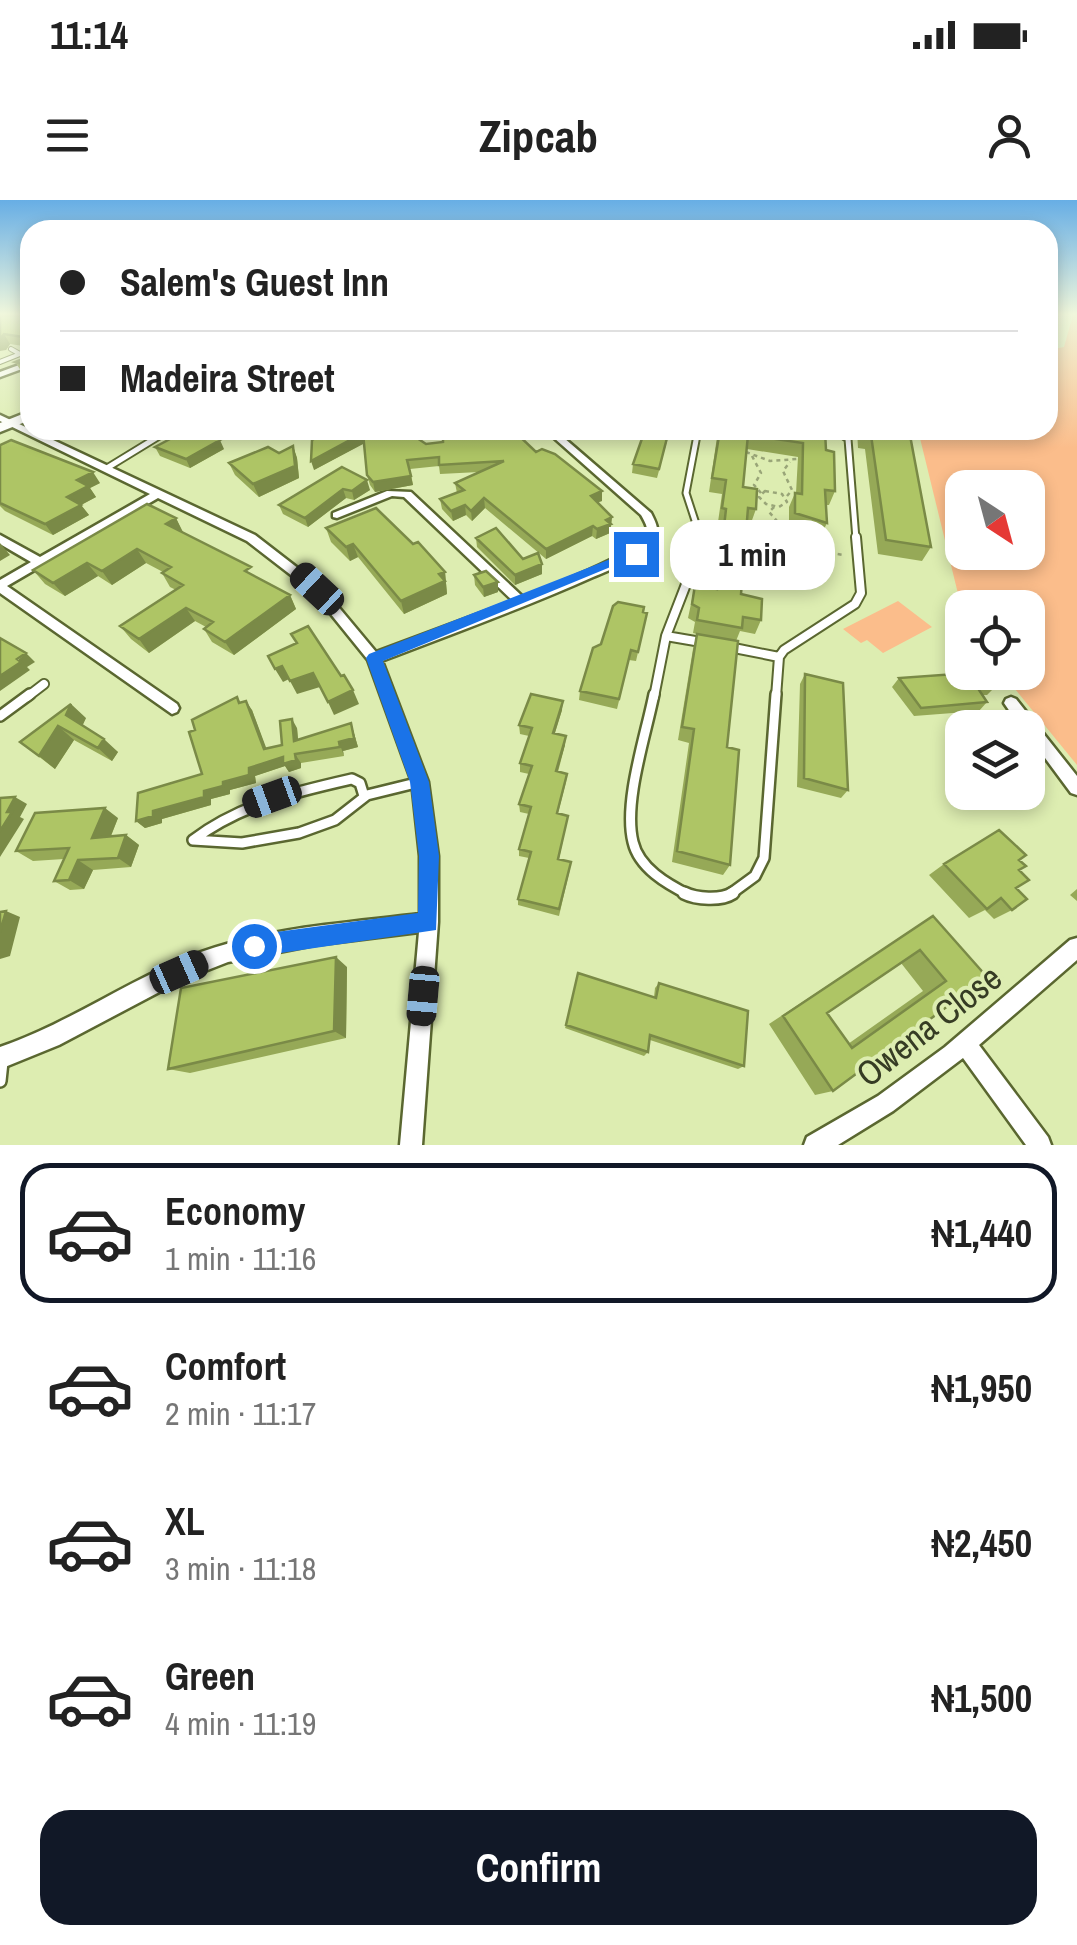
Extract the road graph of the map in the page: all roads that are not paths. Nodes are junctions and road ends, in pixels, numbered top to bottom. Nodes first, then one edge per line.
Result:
1 (45, 440) edge
2 (153, 440) edge
3 (561, 440) edge
4 (696, 440) edge
5 (848, 440) edge
6 (107, 468) junction
7 (159, 493) junction
8 (337, 515) dead end
9 (0, 539) edge
10 (40, 562) junction
11 (0, 586) edge
12 (520, 600) junction
13 (666, 636) junction
14 (704, 642) edge
15 (722, 646) edge
16 (779, 656) junction
17 (374, 658) junction
18 (44, 684) dead end
19 (1011, 703) dead end
20 (172, 708) dead end
21 (0, 716) edge
22 (420, 782) junction
23 (1077, 788) edge
24 (364, 796) junction
25 (428, 922) junction
26 (1077, 947) edge
27 (965, 1044) junction
28 (1, 1058) edge
29 (0, 1081) edge
30 (411, 1145) edge
31 (814, 1145) edge
32 (1040, 1145) edge

1 - 6 street
2 - 6 lane
3 - 12 street
4 - 13 lane
5 - 16 lane
6 - 7 street
7 - 10 street
7 - 17 street
8 - 12 street
9 - 10 street
10 - 11 street
11 - 20 street
12 - 17 street
13 - 14 lane
13 - 16 lane
15 - 16 lane
17 - 22 street
18 - 21 lane
19 - 23 street
22 - 24 lane
22 - 25 street
24 - 24 lane
25 - 28 street
25 - 30 street
26 - 27 street, Owena Close
27 - 31 street, Owena Close
27 - 32 street
28 - 29 lane

